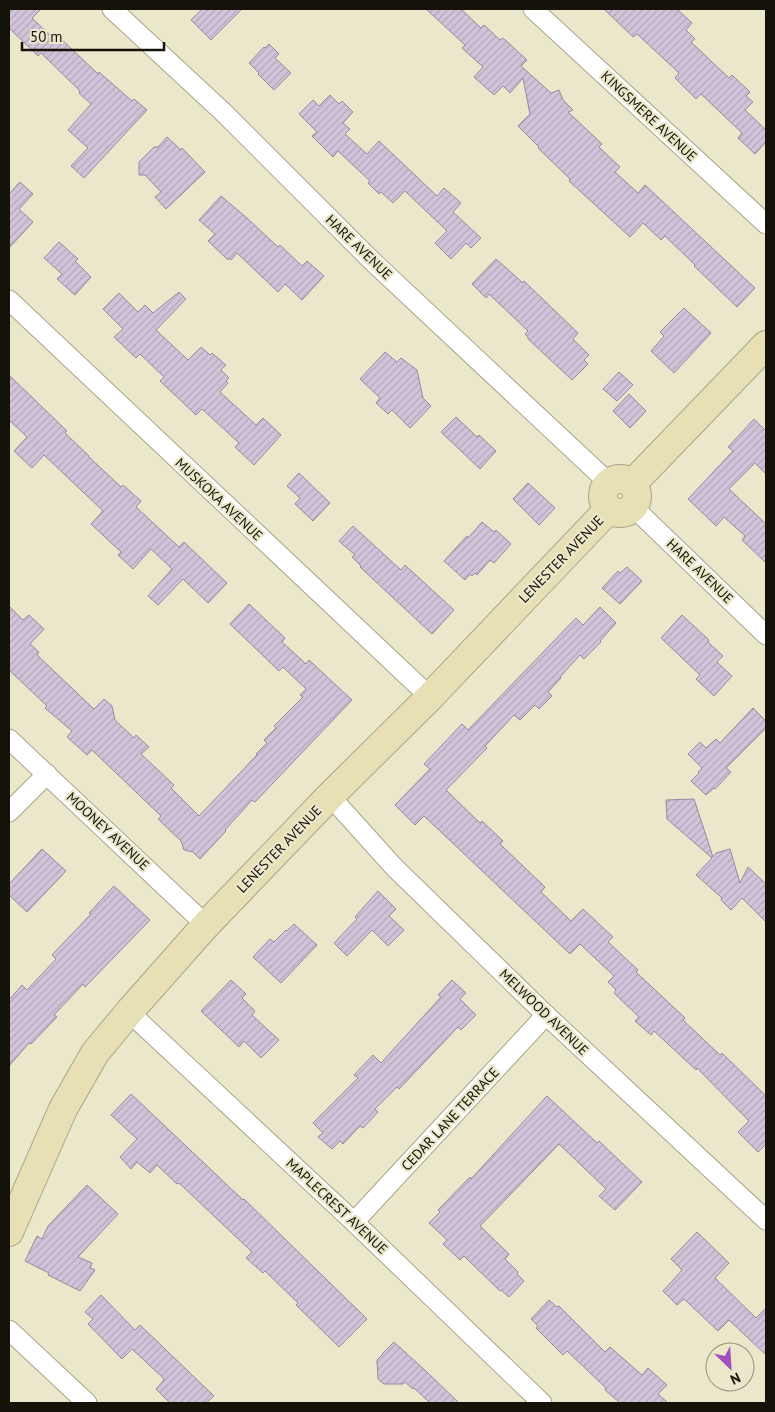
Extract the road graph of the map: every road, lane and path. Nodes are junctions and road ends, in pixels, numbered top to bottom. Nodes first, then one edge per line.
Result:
1 (112, 9) edge
2 (533, 9) edge
3 (766, 224) edge
4 (9, 300) edge
5 (766, 345) edge
6 (621, 496) junction
7 (766, 635) edge
8 (430, 697) junction
9 (9, 739) edge
10 (47, 774) junction
11 (330, 796) junction
12 (9, 812) edge
13 (206, 924) junction
14 (129, 1012) junction
15 (546, 1015) junction
16 (766, 1220) edge
17 (354, 1222) junction
18 (9, 1232) edge
19 (9, 1330) edge
20 (87, 1403) edge
21 (542, 1403) edge

1 - 6 street, HARE AVENUE
2 - 3 street, KINGSMERE AVENUE
4 - 8 street, MUSKOKA AVENUE
5 - 6 street, LENESTER AVENUE
6 - 7 street, HARE AVENUE
6 - 8 street, LENESTER AVENUE
8 - 11 street, LENESTER AVENUE
9 - 10 street, MOONEY AVENUE
10 - 12 street
10 - 13 street, MOONEY AVENUE
11 - 13 street, LENESTER AVENUE
11 - 15 street, MELWOOD AVENUE
13 - 14 street, LENESTER AVENUE
14 - 17 street, MAPLECREST AVENUE
14 - 18 street, LENESTER AVENUE
15 - 16 street, MELWOOD AVENUE
15 - 17 street, CEDAR LANE TERRACE
17 - 21 street, MAPLECREST AVENUE
19 - 20 street

